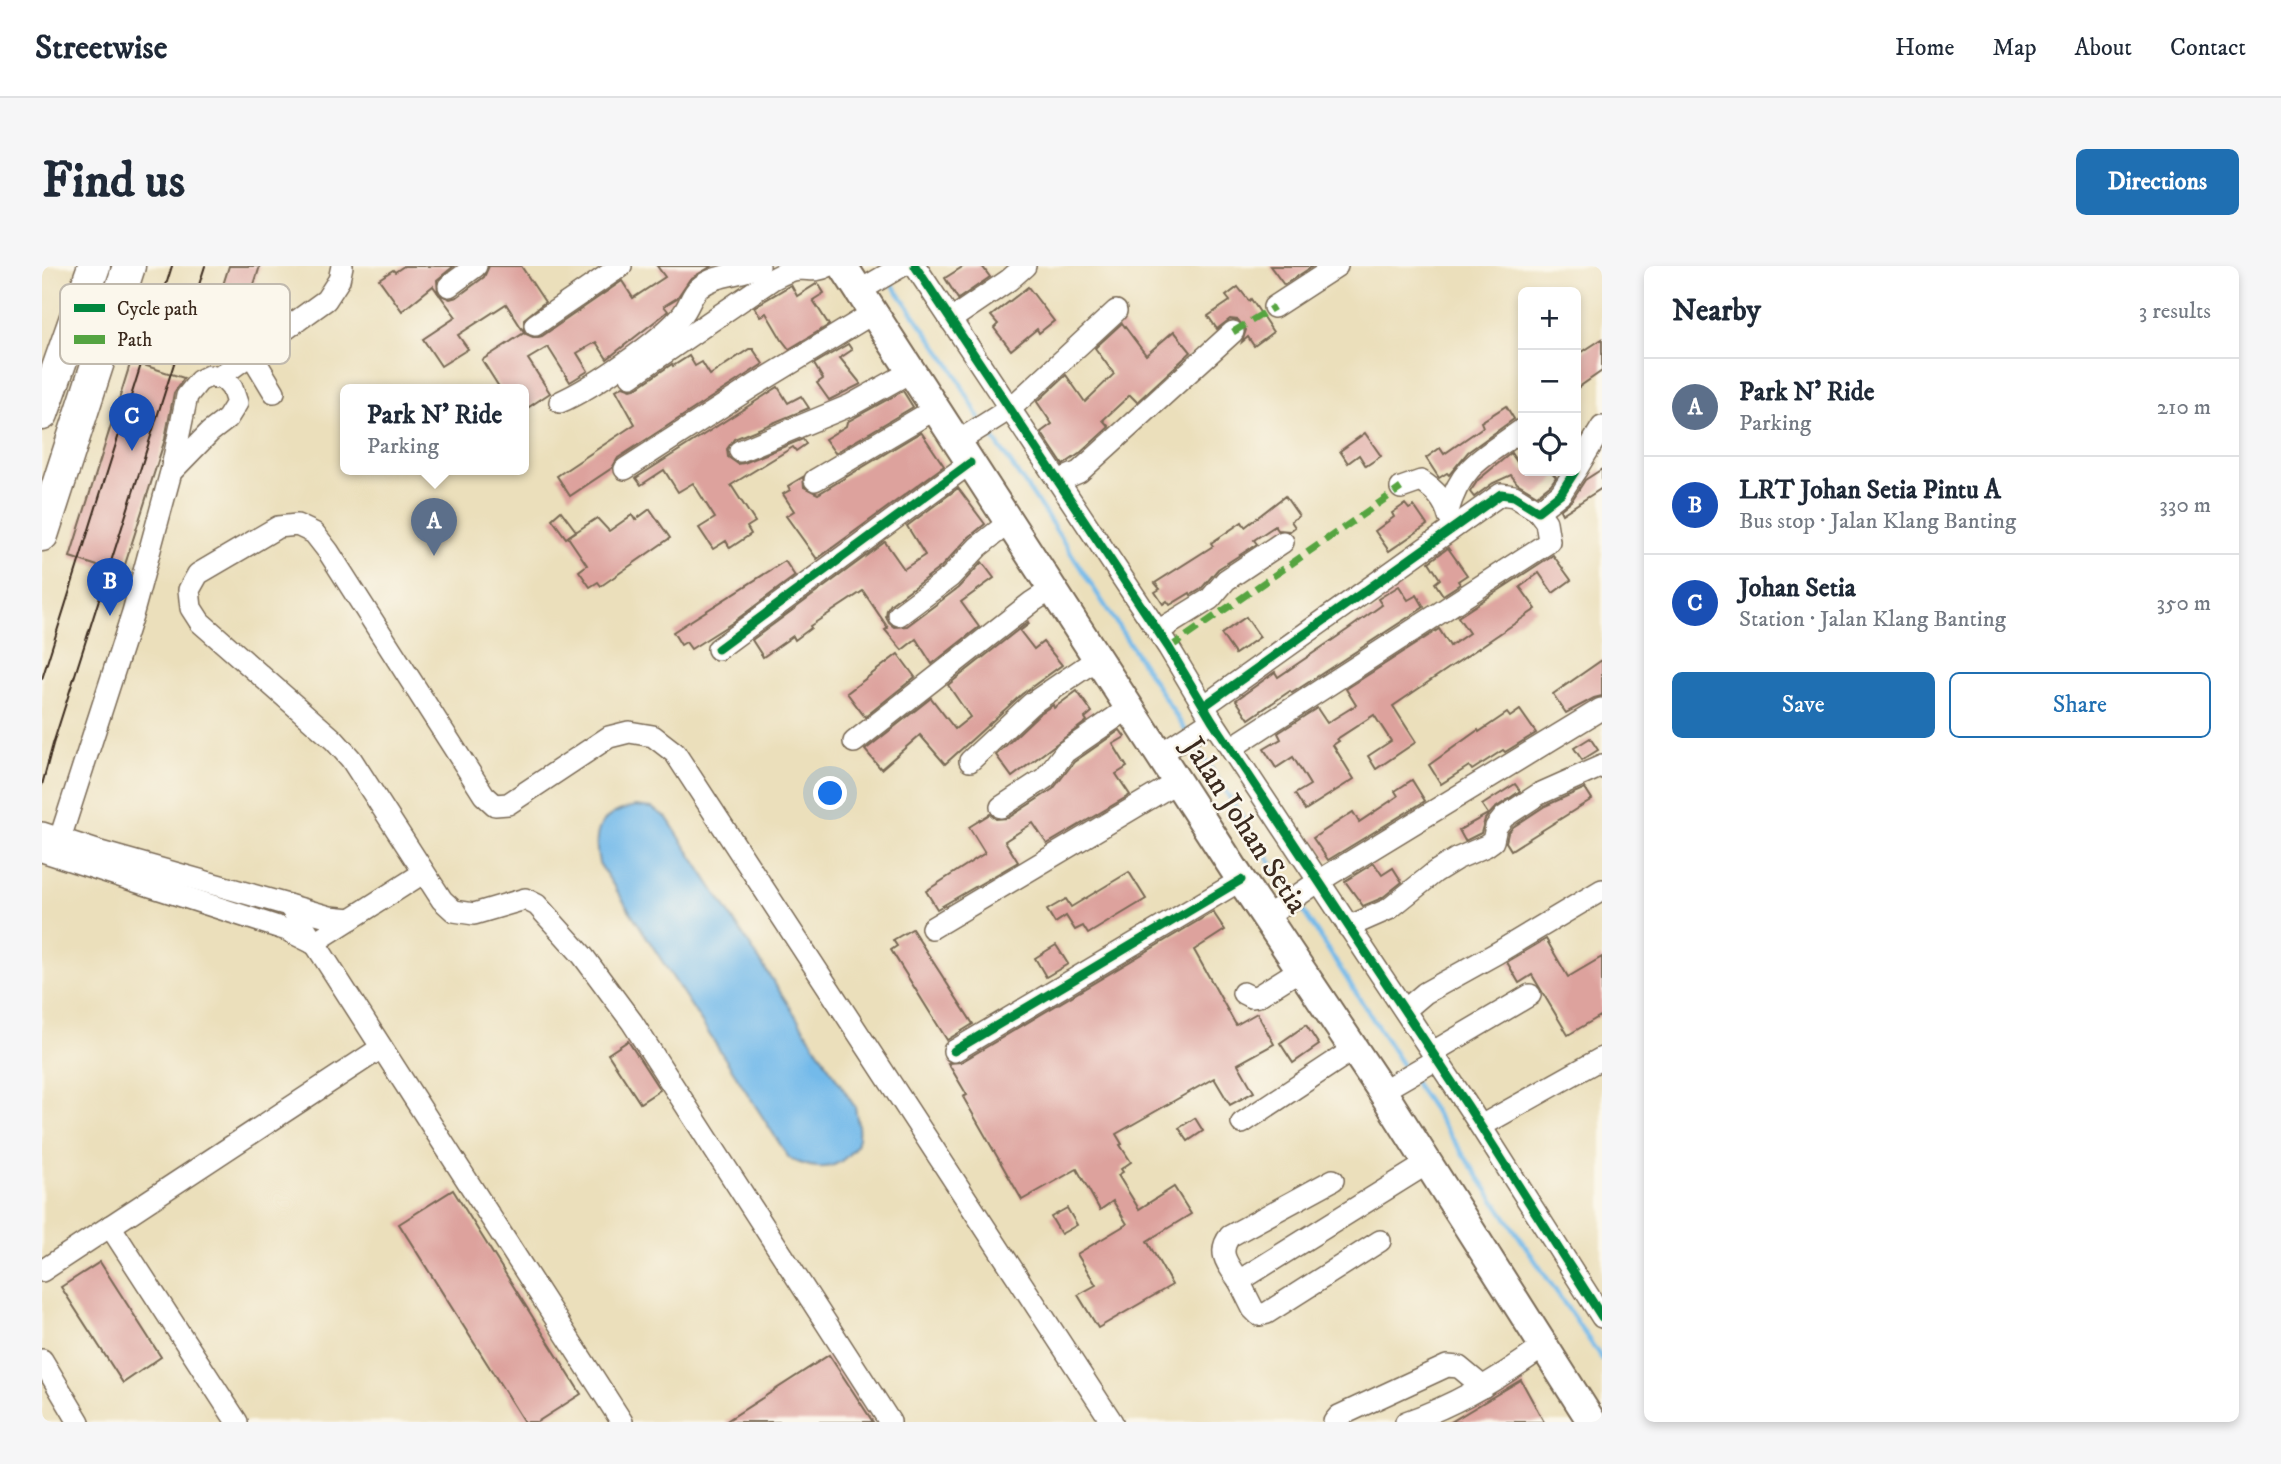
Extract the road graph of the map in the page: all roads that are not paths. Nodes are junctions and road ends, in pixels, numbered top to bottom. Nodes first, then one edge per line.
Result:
1 (78, 266) edge
2 (94, 266) edge
3 (129, 266) edge
4 (342, 266) edge
5 (476, 266) edge
6 (621, 266) edge
7 (758, 266) edge
8 (828, 266) edge
9 (844, 266) edge
10 (902, 266) edge
11 (915, 266) edge
12 (1026, 266) edge
13 (1337, 266) edge
14 (81, 284) edge
15 (88, 284) edge
16 (123, 284) edge
17 (449, 286) dead end
18 (868, 296) junction
19 (1274, 307) dead end
20 (1116, 311) dead end
21 (950, 320) junction
22 (535, 325) dead end
23 (290, 326) edge
24 (1233, 332) dead end
25 (60, 363) edge
26 (97, 364) edge
27 (237, 364) edge
28 (257, 364) edge
29 (912, 371) junction
30 (631, 376) dead end
31 (218, 378) junction
32 (274, 391) dead end
33 (560, 402) dead end
34 (935, 409) junction
35 (1007, 411) junction
36 (42, 414) edge
37 (1602, 428) edge
38 (1518, 432) edge
39 (966, 446) junction
40 (740, 451) dead end
41 (1581, 462) edge
42 (625, 469) dead end
43 (172, 472) junction
44 (1572, 476) edge
45 (815, 480) dead end
46 (1058, 481) junction
47 (1401, 488) dead end
48 (1538, 511) junction
49 (1449, 520) junction
50 (1008, 523) junction
51 (42, 535) edge
52 (1283, 542) dead end
53 (1043, 595) junction
54 (899, 615) dead end
55 (1157, 631) junction
56 (718, 649) dead end
57 (1089, 664) junction
58 (1601, 709) edge
59 (1122, 713) junction
60 (1206, 717) junction
61 (854, 742) dead end
62 (1231, 748) junction
63 (1169, 749) junction
64 (970, 761) dead end
65 (1602, 766) edge
66 (1169, 787) junction
67 (1001, 807) dead end
68 (50, 844) edge
69 (423, 873) junction
70 (1241, 880) junction
71 (1314, 884) junction
72 (1602, 890) edge
73 (288, 905) junction
74 (1275, 911) junction
75 (351, 919) junction
76 (1348, 927) junction
77 (932, 928) dead end
78 (313, 943) junction
79 (1301, 969) junction
80 (1243, 993) dead end
81 (1530, 995) dead end
82 (1405, 1010) junction
83 (381, 1048) junction
84 (1354, 1049) junction
85 (954, 1051) dead end
86 (1602, 1058) edge
87 (1432, 1059) junction
88 (1390, 1087) junction
89 (1242, 1123) dead end
90 (1481, 1126) junction
91 (1428, 1163) junction
92 (1333, 1180) dead end
93 (110, 1226) junction
94 (1380, 1241) dead end
95 (42, 1271) edge
96 (1239, 1281) junction
97 (1602, 1317) edge
98 (1544, 1346) junction
99 (42, 1360) edge
100 (1483, 1387) junction
101 (79, 1422) edge
102 (237, 1422) edge
103 (622, 1422) edge
104 (890, 1422) edge
105 (1112, 1422) edge
106 (1334, 1422) edge
107 (1406, 1422) edge
108 (1592, 1422) edge

1 - 14 street
2 - 15 highway
3 - 16 highway
4 - 23 street
5 - 17 street
6 - 22 street
7 - 33 street
8 - 30 street
9 - 18 main road, Jalan Johan Setia
10 - 18 street
11 - 21 street
12 - 21 street
13 - 19 street
18 - 29 main road, Jalan Johan Setia
18 - 42 street
20 - 35 street
21 - 35 street
24 - 46 street
25 - 36 highway
26 - 51 highway
27 - 31 street
28 - 32 street
29 - 34 main road, Jalan Johan Setia
29 - 40 street
31 - 43 street
31 - 43 street
34 - 39 main road, Jalan Johan Setia
34 - 45 street
35 - 39 street
35 - 46 street
37 - 41 street
38 - 49 street
39 - 50 main road, Jalan Johan Setia
39 - 56 street
43 - 68 street
44 - 48 street
46 - 55 street
47 - 49 street
48 - 49 street
48 - 62 street
49 - 60 street
50 - 53 main road, Jalan Johan Setia
50 - 54 street
52 - 55 street
53 - 57 main road, Jalan Johan Setia
53 - 61 street
55 - 60 street
57 - 59 main road, Jalan Johan Setia
57 - 64 street
58 - 71 street
59 - 63 main road, Jalan Johan Setia
59 - 67 street
60 - 62 street
60 - 63 street
62 - 71 street
63 - 66 main road, Jalan Johan Setia
65 - 76 street
66 - 70 main road, Jalan Johan Setia
66 - 77 street
68 - 73 street
68 - 78 street
69 - 75 street
69 - 104 street
69 - 105 street
70 - 74 main road, Jalan Johan Setia
70 - 85 street
71 - 74 street
71 - 76 street
72 - 82 street
73 - 75 street
73 - 78 street
74 - 79 main road, Jalan Johan Setia
75 - 78 street
76 - 82 street
78 - 83 street
79 - 80 street
79 - 84 main road, Jalan Johan Setia
81 - 87 street
82 - 87 street
83 - 93 street
83 - 103 street
84 - 88 main road, Jalan Johan Setia
84 - 89 street
86 - 90 street
87 - 88 street
87 - 90 street
88 - 91 main road, Jalan Johan Setia
90 - 97 street
91 - 96 street
91 - 98 main road, Jalan Johan Setia
92 - 96 street
93 - 95 street
93 - 102 street
94 - 96 street
98 - 100 street
98 - 108 main road, Jalan Johan Setia
99 - 101 street
100 - 106 street
100 - 107 street

